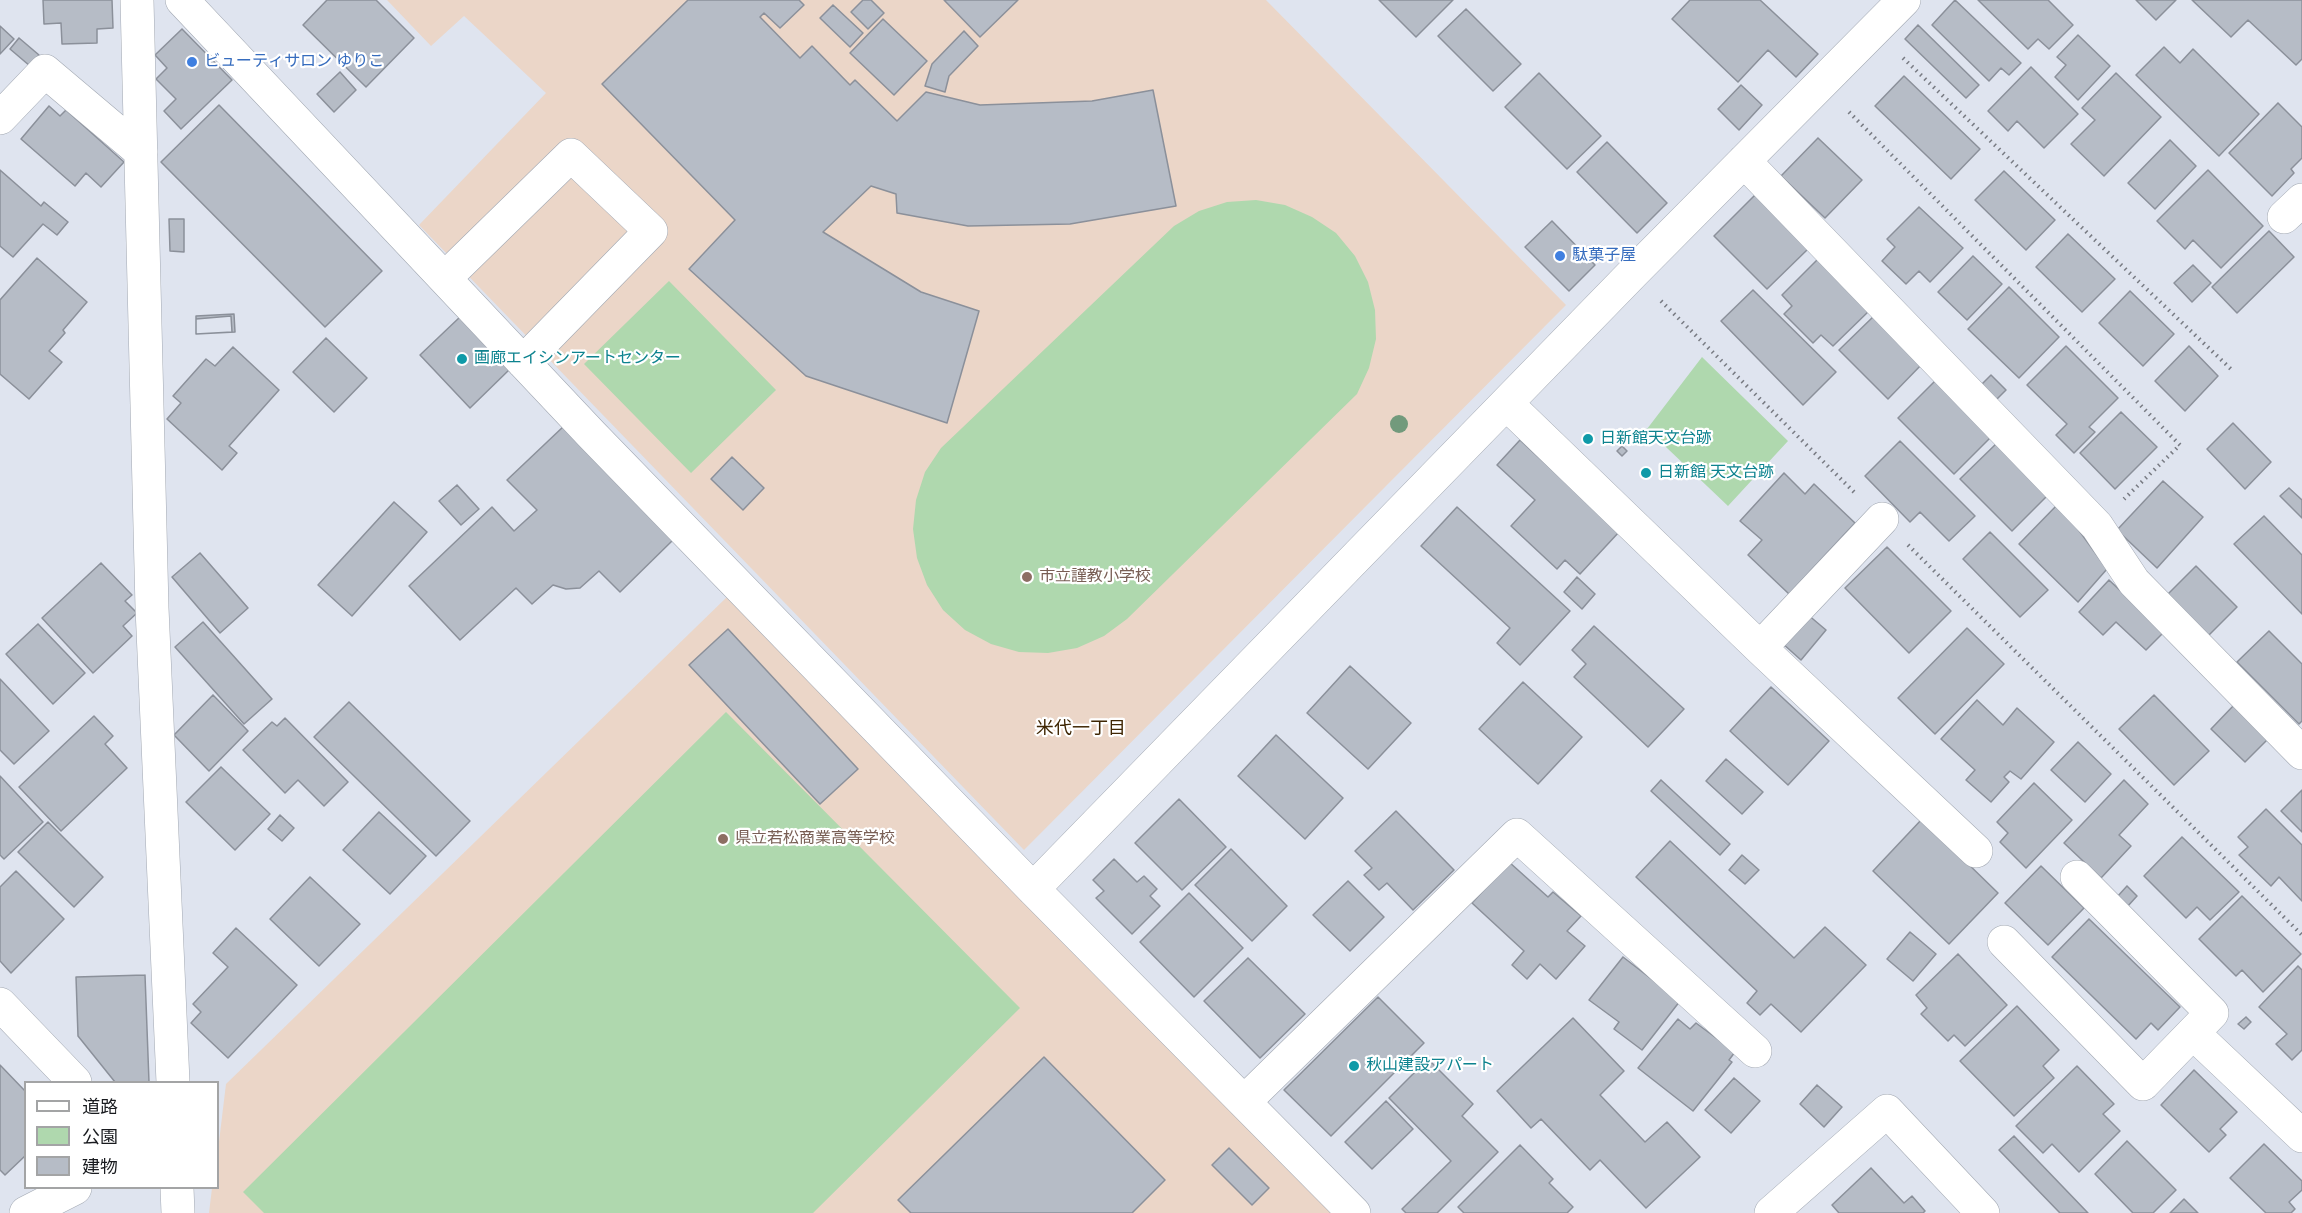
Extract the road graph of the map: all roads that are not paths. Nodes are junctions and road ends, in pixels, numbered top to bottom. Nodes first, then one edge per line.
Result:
1 (137, 0) edge
2 (182, 0) edge
3 (1904, 0) edge
4 (0, 118) edge
5 (141, 152) junction
6 (1744, 161) junction
7 (445, 278) junction
8 (523, 362) junction
9 (1507, 404) junction
10 (1882, 519) road end
11 (1760, 648) junction
12 (2302, 753) edge
13 (1976, 851) dead end
14 (2077, 877) dead end
15 (1033, 890) junction
16 (2004, 942) dead end
17 (0, 1004) edge
18 (2194, 1034) junction
19 (1755, 1050) dead end
20 (73, 1081) edge
21 (173, 1081) edge
22 (1244, 1102) junction
23 (2302, 1136) edge
24 (73, 1189) edge
25 (26, 1213) edge
26 (1354, 1213) edge
27 (1771, 1213) edge
28 (1983, 1213) edge

1 - 5 street
2 - 7 street
3 - 6 street
4 - 5 street
5 - 21 street
6 - 9 street
6 - 12 street
7 - 8 street
7 - 8 street
8 - 15 street
9 - 11 street
9 - 15 street
10 - 11 street
11 - 13 street
14 - 18 street
15 - 22 street
16 - 18 street
17 - 20 street
18 - 23 street
19 - 22 street
22 - 26 street
24 - 25 street
27 - 28 street

